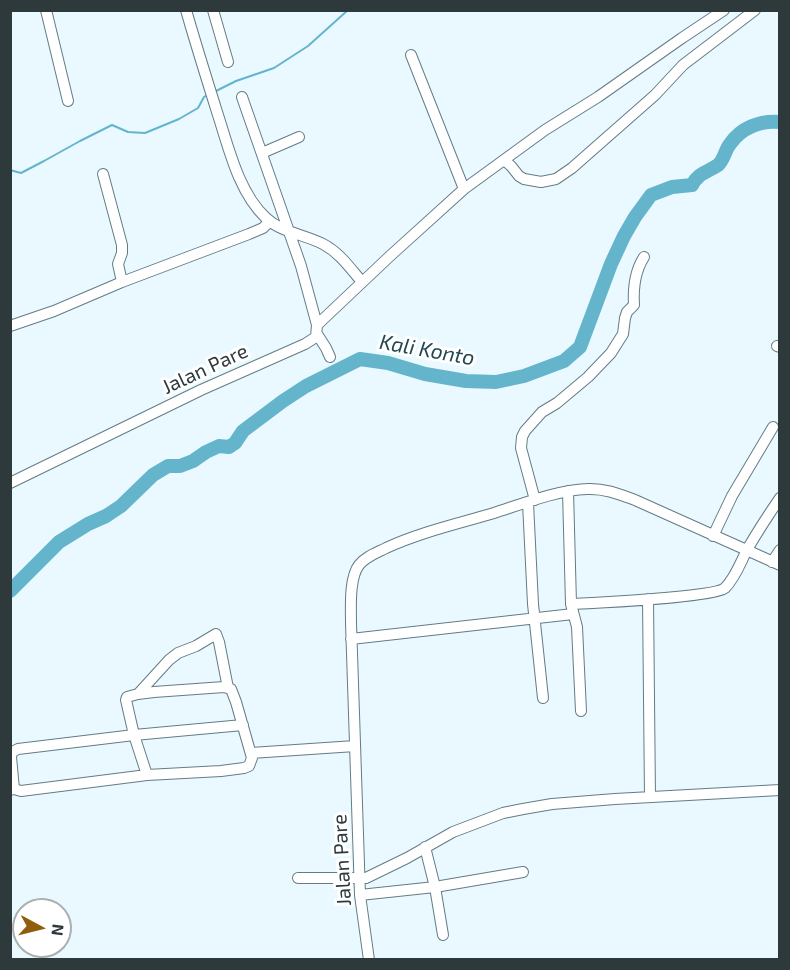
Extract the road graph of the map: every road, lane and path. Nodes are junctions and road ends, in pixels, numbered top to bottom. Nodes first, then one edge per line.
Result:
1 (46, 10) edge
2 (186, 10) edge
3 (213, 10) edge
4 (724, 10) edge
5 (755, 10) edge
6 (411, 55) dead end
7 (228, 62) dead end
8 (242, 97) dead end
9 (68, 100) dead end
10 (299, 136) dead end
11 (262, 153) junction
12 (504, 160) junction
13 (103, 174) dead end
14 (464, 189) junction
15 (270, 221) junction
16 (288, 232) junction
17 (644, 257) dead end
18 (122, 282) junction
19 (362, 282) junction
20 (10, 326) edge
21 (317, 330) junction
22 (330, 357) dead end
23 (773, 427) dead end
24 (10, 483) edge
25 (568, 491) junction
26 (780, 498) edge
27 (532, 501) junction
28 (713, 536) junction
29 (780, 550) edge
30 (746, 551) junction
31 (776, 564) edge
32 (648, 599) junction
33 (572, 609) junction
34 (534, 618) junction
35 (351, 639) junction
36 (228, 688) junction
37 (138, 694) junction
38 (543, 698) dead end
39 (582, 711) dead end
40 (243, 725) junction
41 (134, 735) junction
42 (355, 746) junction
43 (251, 753) junction
44 (147, 775) junction
45 (12, 790) edge
46 (780, 790) edge
47 (650, 797) junction
48 (425, 847) junction
49 (523, 872) dead end
50 (298, 878) dead end
51 (360, 879) junction
52 (435, 887) junction
53 (360, 895) junction
54 (443, 935) dead end
55 (369, 960) edge

1 - 9 street
2 - 15 street
3 - 7 street
4 - 12 street, Jalan Pare
5 - 12 street
6 - 14 street
8 - 11 street
10 - 11 street
11 - 16 street
12 - 14 street, Jalan Pare
13 - 18 street
14 - 19 street, Jalan Pare
15 - 16 street
15 - 18 street
16 - 19 street
16 - 21 street
17 - 27 street
18 - 20 street
19 - 21 street, Jalan Pare
21 - 22 street
21 - 24 street, Jalan Pare
23 - 28 street
25 - 27 street
25 - 28 street
25 - 33 street
26 - 30 street
27 - 34 street
27 - 35 street, Jalan Pare
28 - 30 street
29 - 31 street
30 - 31 street
30 - 32 street
32 - 33 street
32 - 47 street
33 - 34 street
33 - 39 street
34 - 35 street
34 - 38 street
35 - 42 street, Jalan Pare
36 - 37 street
36 - 37 street
36 - 40 street
37 - 41 street
40 - 41 street
40 - 43 street
41 - 44 street
41 - 45 street
42 - 43 street
42 - 51 street, Jalan Pare
43 - 44 street
44 - 45 street
46 - 47 street
47 - 48 street
48 - 51 street
48 - 52 street
49 - 52 street
50 - 51 street
51 - 53 street, Jalan Pare
52 - 53 street
52 - 54 street
53 - 55 street, Jalan Pare

